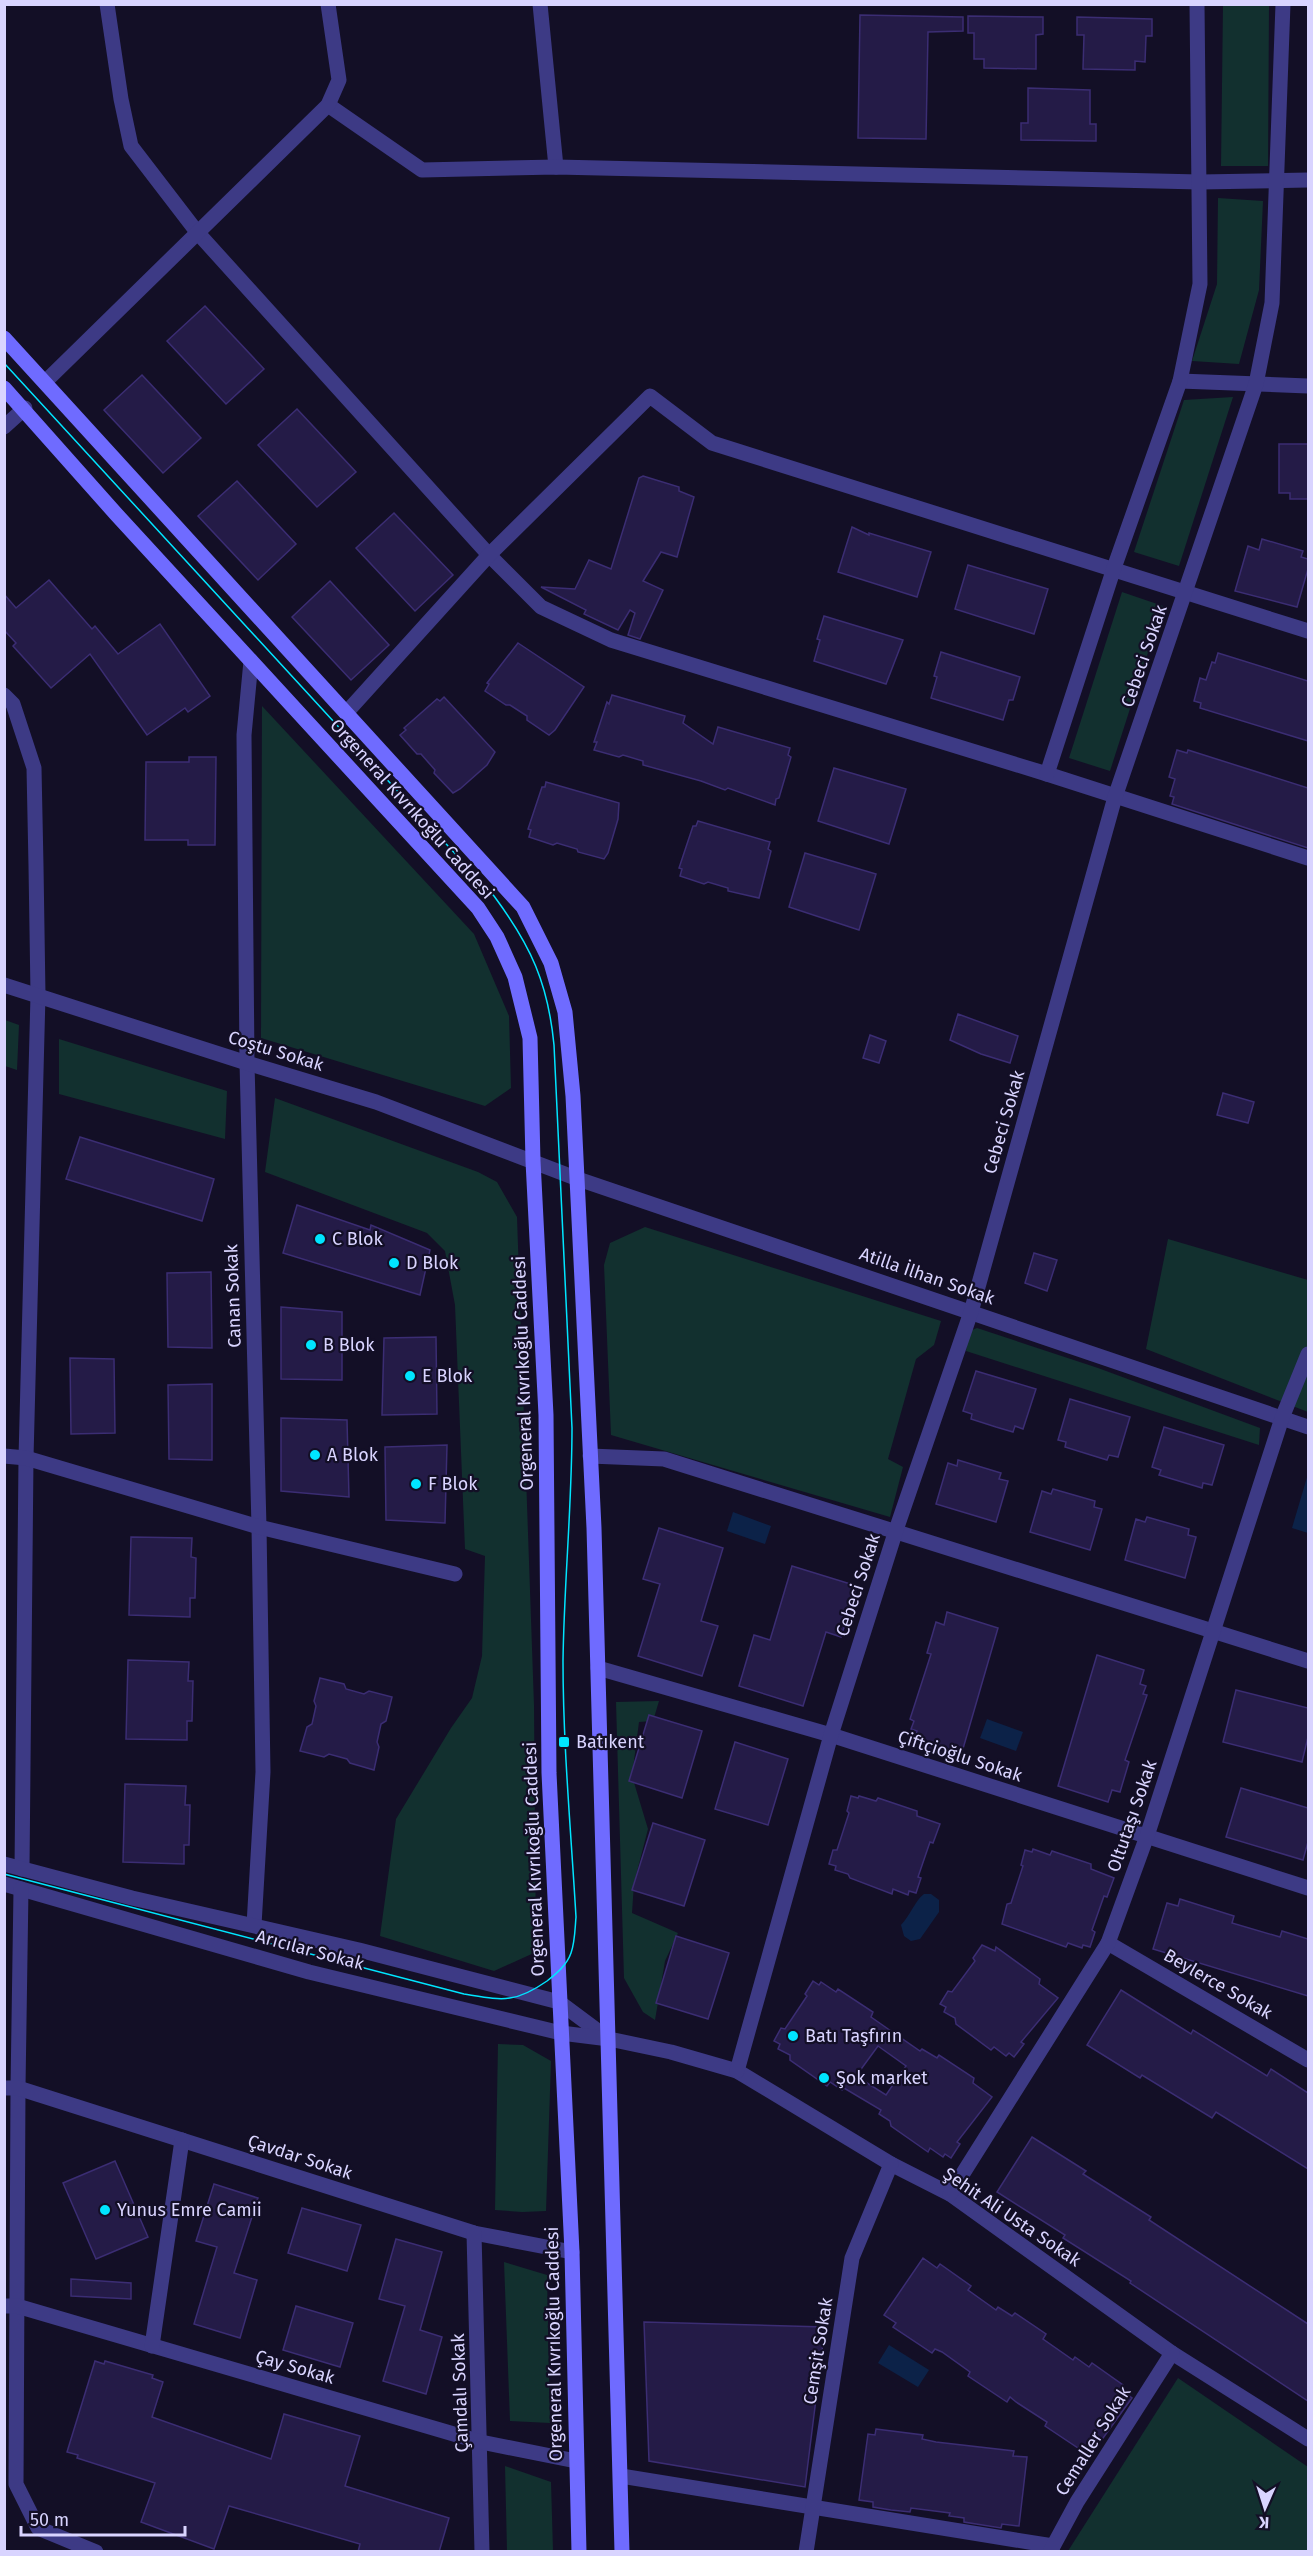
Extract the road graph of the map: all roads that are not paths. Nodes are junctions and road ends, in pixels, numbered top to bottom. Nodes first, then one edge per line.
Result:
1 (107, 4) edge
2 (328, 4) edge
3 (540, 4) edge
4 (1197, 4) edge
5 (1283, 4) edge
6 (328, 105) junction
7 (556, 167) junction
8 (1278, 179) junction
9 (1308, 180) edge
10 (1200, 182) junction
11 (197, 232) junction
12 (4, 338) edge
13 (1180, 381) junction
14 (45, 382) junction
15 (1256, 384) junction
16 (1308, 386) edge
17 (4, 388) edge
18 (25, 408) junction
19 (4, 427) edge
20 (489, 555) junction
21 (1114, 568) junction
22 (1186, 591) junction
23 (1308, 631) edge
24 (251, 661) junction
25 (4, 695) edge
26 (346, 713) junction
27 (1047, 774) junction
28 (1115, 797) junction
29 (1308, 858) edge
30 (4, 985) edge
31 (38, 995) junction
32 (247, 1063) junction
33 (533, 1161) junction
34 (578, 1179) junction
35 (971, 1312) junction
36 (1308, 1354) edge
37 (1282, 1418) junction
38 (1308, 1427) edge
39 (4, 1456) edge
40 (590, 1456) junction
41 (26, 1458) junction
42 (259, 1527) junction
43 (896, 1530) junction
44 (455, 1574) dead end
45 (1213, 1632) junction
46 (1308, 1661) edge
47 (598, 1668) junction
48 (831, 1735) junction
49 (1147, 1836) junction
50 (4, 1864) edge
51 (22, 1869) junction
52 (4, 1884) edge
53 (1308, 1888) edge
54 (21, 1889) junction
55 (254, 1926) junction
56 (1108, 1943) junction
57 (559, 2002) junction
58 (561, 2032) junction
59 (609, 2039) junction
60 (1308, 2060) edge
61 (737, 2071) junction
62 (11, 2088) edge
63 (182, 2140) junction
64 (891, 2164) junction
65 (950, 2194) junction
66 (474, 2233) junction
67 (572, 2252) junction
68 (11, 2306) edge
69 (152, 2346) junction
70 (1172, 2353) junction
71 (1308, 2439) edge
72 (481, 2442) junction
73 (576, 2461) junction
74 (621, 2476) junction
75 (813, 2506) junction
76 (1051, 2549) edge
77 (96, 2552) edge
78 (482, 2552) edge
79 (579, 2552) edge
80 (622, 2552) edge
81 (806, 2552) edge

1 - 11 street
2 - 6 street
3 - 7 street
4 - 10 street
5 - 8 street, Cebeci Sokak
6 - 7 street
6 - 11 street
7 - 10 street
8 - 9 street
8 - 10 street
8 - 15 street, Cebeci Sokak
10 - 13 street
11 - 14 street
11 - 20 street
12 - 14 main road
13 - 15 street
13 - 21 street
14 - 26 main road
15 - 16 street
15 - 22 street, Cebeci Sokak
17 - 18 main road, Orgeneral Kıvrıkoğlu Caddesi
18 - 19 street
18 - 24 main road, Orgeneral Kıvrıkoğlu Caddesi
20 - 21 street
20 - 26 street
20 - 27 street
21 - 22 street
21 - 27 street
22 - 23 street
22 - 28 street, Cebeci Sokak
24 - 32 street, Canan Sokak
24 - 33 main road, Orgeneral Kıvrıkoğlu Caddesi
25 - 31 street
26 - 34 main road
27 - 28 street
28 - 29 street
28 - 35 street, Cebeci Sokak
30 - 31 street, Coştu Sokak
31 - 32 street, Coştu Sokak
31 - 41 street
32 - 33 street, Coştu Sokak
32 - 42 street, Canan Sokak
33 - 34 street, Atilla İlhan Sokak
33 - 57 main road, Orgeneral Kıvrıkoğlu Caddesi
34 - 35 street, Atilla İlhan Sokak
34 - 40 main road
35 - 37 street, Atilla İlhan Sokak
35 - 43 street, Cebeci Sokak
36 - 37 street, Oltutaşı Sokak
37 - 38 street, Atilla İlhan Sokak
37 - 45 street, Oltutaşı Sokak
39 - 41 street
40 - 43 street
40 - 47 main road
41 - 42 street
41 - 51 street
42 - 44 street
42 - 55 street, Canan Sokak
43 - 45 street
43 - 48 street, Cebeci Sokak
45 - 46 street
45 - 49 street, Oltutaşı Sokak
47 - 48 street, Çiftçioğlu Sokak
47 - 59 main road
48 - 49 street, Çiftçioğlu Sokak
48 - 61 street, Cebeci Sokak
49 - 53 street, Çiftçioğlu Sokak
49 - 56 street, Oltutaşı Sokak
50 - 51 street
51 - 55 street
52 - 54 street, Arıcılar Sokak
54 - 58 street, Arıcılar Sokak
54 - 62 street
55 - 57 street
56 - 60 street, Beylerce Sokak
56 - 65 street, Oltutaşı Sokak
57 - 58 main road, Orgeneral Kıvrıkoğlu Caddesi
57 - 59 street
58 - 59 street, Arıcılar Sokak
58 - 67 main road, Orgeneral Kıvrıkoğlu Caddesi
59 - 61 street, Şehit Ali Usta Sokak
59 - 74 main road
61 - 64 street, Şehit Ali Usta Sokak
62 - 63 street, Çavdar Sokak
62 - 68 street
63 - 66 street, Çavdar Sokak
63 - 69 street
64 - 65 street, Şehit Ali Usta Sokak
64 - 75 street, Cemşit Sokak
65 - 70 street, Şehit Ali Usta Sokak
66 - 67 street, Çavdar Sokak
66 - 72 street, Çamdalı Sokak
67 - 73 main road, Orgeneral Kıvrıkoğlu Caddesi
68 - 69 street, Çay Sokak
68 - 77 street
69 - 72 street, Çay Sokak
70 - 71 street, Şehit Ali Usta Sokak
70 - 76 street, Cemaller Sokak
72 - 73 street, Çay Sokak
72 - 78 street, Çamdalı Sokak
73 - 79 main road, Orgeneral Kıvrıkoğlu Caddesi
74 - 75 street
74 - 80 main road
75 - 76 street
75 - 81 street, Cemşit Sokak

